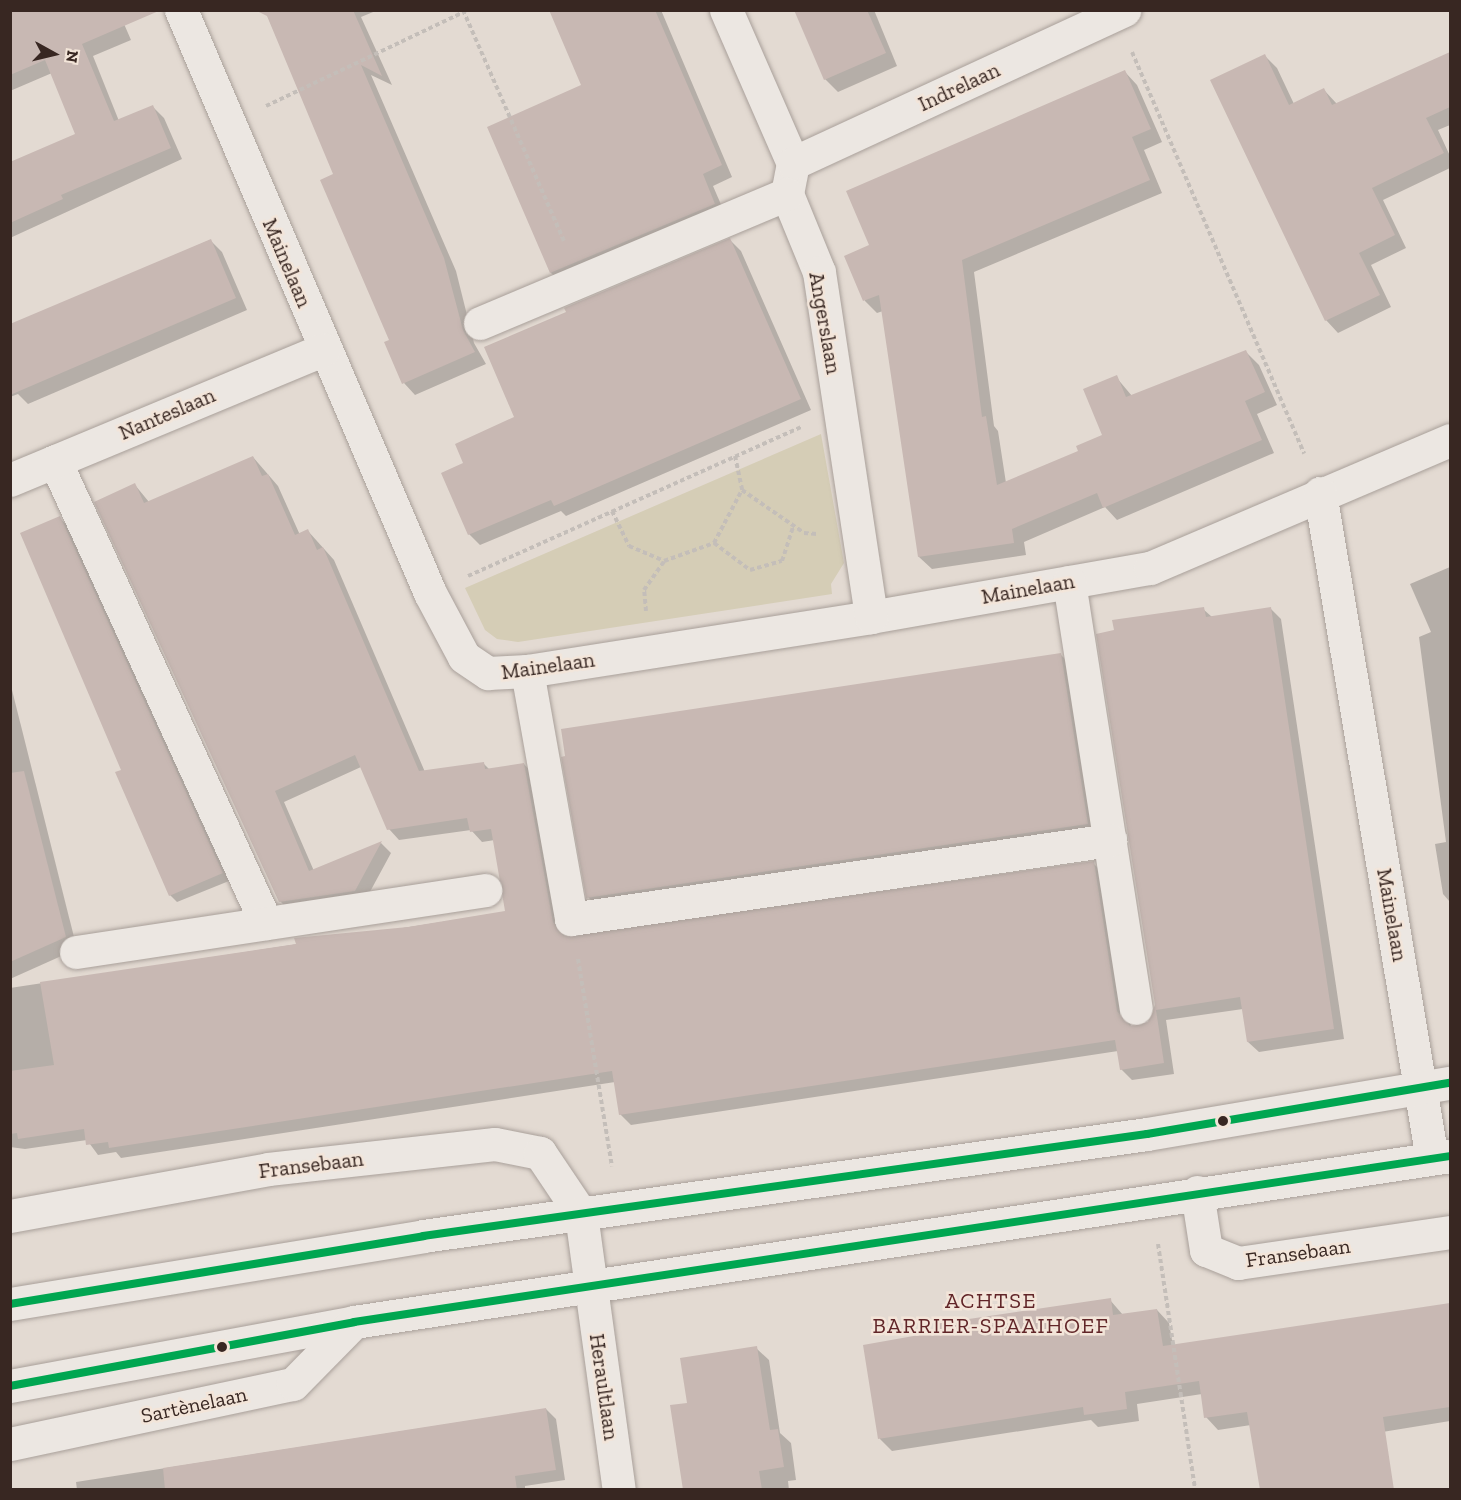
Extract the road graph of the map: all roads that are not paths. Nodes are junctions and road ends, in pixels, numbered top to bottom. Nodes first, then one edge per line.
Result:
1 (181, 10) edge
2 (726, 10) edge
3 (1120, 13) edge
4 (790, 179) junction
5 (480, 323) dead end
6 (324, 349) junction
7 (1450, 440) edge
8 (55, 461) junction
9 (10, 480) edge
10 (1320, 493) junction
11 (1069, 582) junction
12 (871, 616) junction
13 (527, 671) junction
14 (1110, 840) junction
15 (485, 890) dead end
16 (266, 923) junction
17 (76, 952) dead end
18 (1136, 1008) dead end
19 (1436, 1085) edge
20 (1441, 1157) edge
21 (1197, 1192) junction
22 (581, 1214) junction
23 (10, 1216) edge
24 (1450, 1232) edge
25 (589, 1285) junction
26 (10, 1304) edge
27 (354, 1322) junction
28 (10, 1386) edge
29 (10, 1444) edge
30 (620, 1490) edge

1 - 6 street, Mainelaan
2 - 4 street, Angerslaan
3 - 4 street, Indrelaan
4 - 5 street, Indrelaan
4 - 12 street, Angerslaan
6 - 8 street, Nanteslaan
6 - 13 street, Mainelaan
7 - 10 street, Mainelaan
8 - 9 street, Nanteslaan
8 - 16 street
10 - 11 street, Mainelaan
10 - 19 street, Mainelaan
11 - 12 street, Mainelaan
11 - 14 street
12 - 13 street, Mainelaan
13 - 14 street
14 - 18 street
15 - 16 street
16 - 17 street
19 - 20 street, Mainelaan
19 - 22 street
20 - 21 street
21 - 24 street, Fransebaan
21 - 25 street
22 - 23 street, Fransebaan
22 - 25 street, Fransebaan
22 - 26 street
25 - 27 street
25 - 30 street, Heraultlaan
27 - 28 street
27 - 29 street, Sartènelaan

